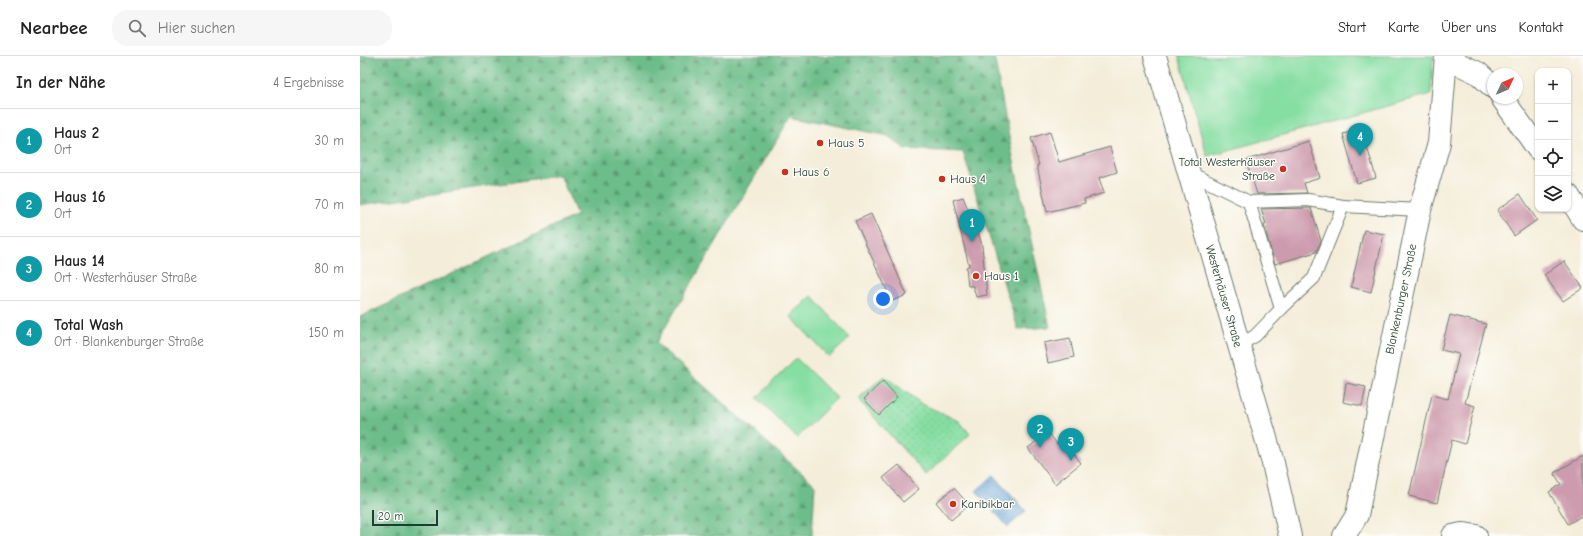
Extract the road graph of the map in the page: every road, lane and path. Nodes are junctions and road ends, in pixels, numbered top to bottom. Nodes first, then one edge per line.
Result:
1 (1155, 56) edge
2 (1446, 57) edge
3 (1487, 81) edge
4 (1506, 104) edge
5 (1535, 145) edge
6 (1188, 172) junction
7 (1571, 200) edge
8 (1249, 202) junction
9 (1343, 206) junction
10 (1420, 210) junction
11 (1583, 219) edge
12 (1280, 309) junction
13 (1239, 345) junction
14 (1290, 536) edge
15 (1344, 536) edge
16 (1453, 536) edge
17 (1476, 536) edge

1 - 6 street, Westerhäuser Straße
2 - 3 street, Blankenburger Straße
2 - 10 street, Blankenburger Straße
4 - 5 street
6 - 8 lane
6 - 13 street, Westerhäuser Straße
7 - 11 street
8 - 9 lane
8 - 12 lane
9 - 10 lane
9 - 12 lane
10 - 15 street, Blankenburger Straße
12 - 13 lane
13 - 14 street, Westerhäuser Straße
16 - 17 street

